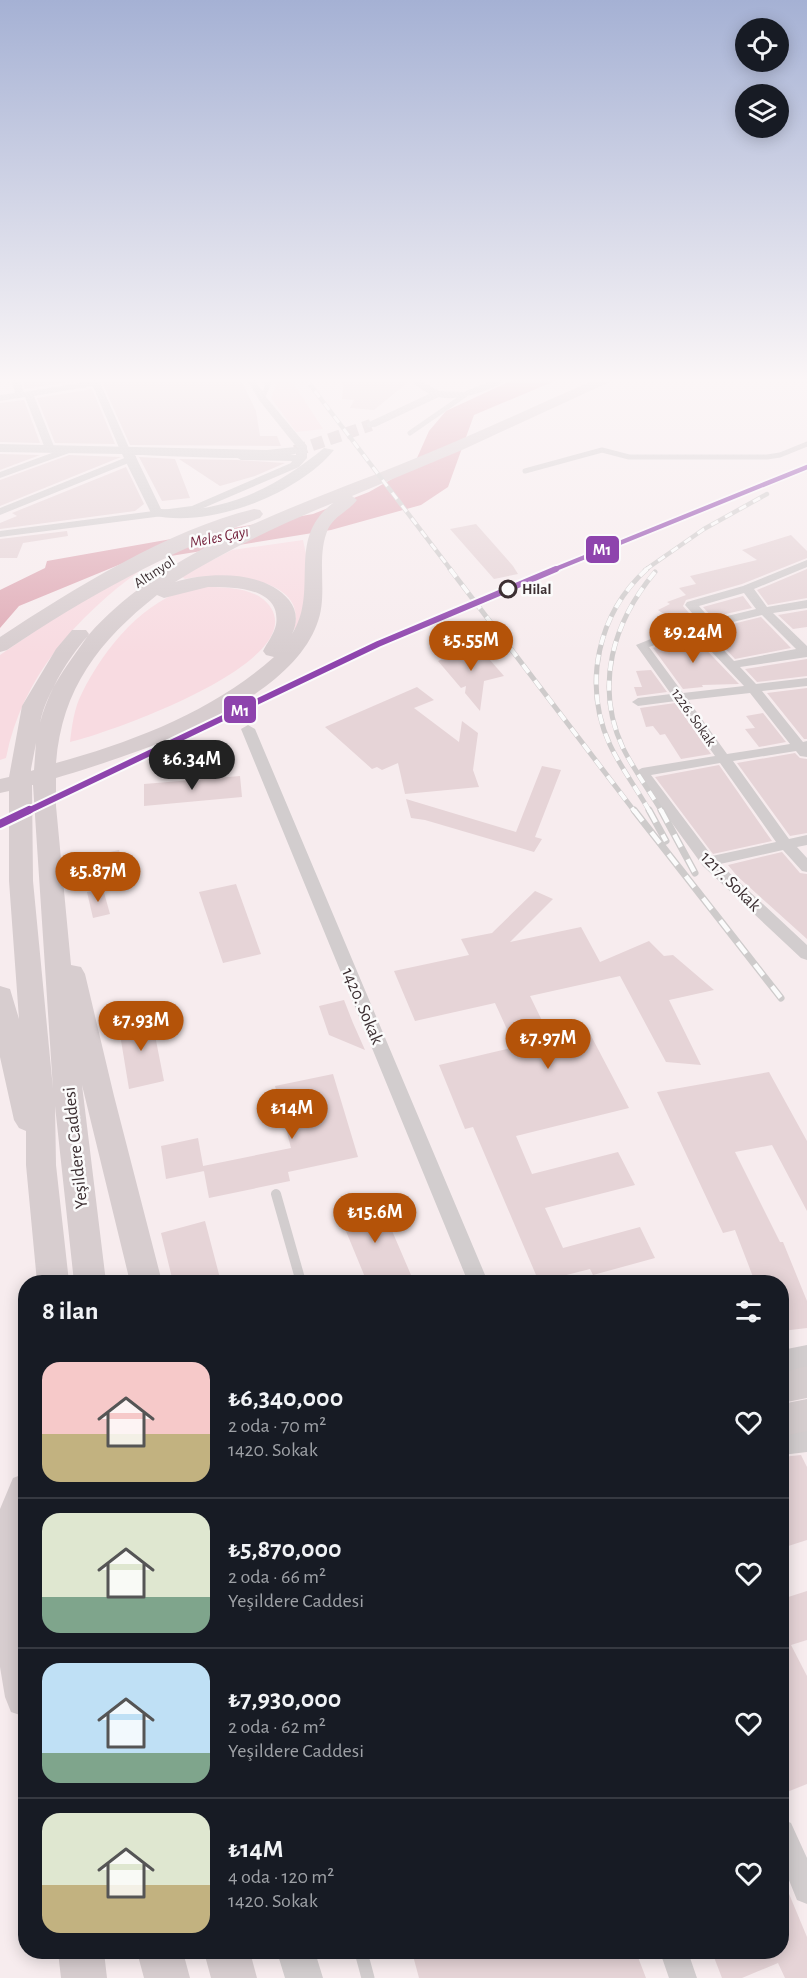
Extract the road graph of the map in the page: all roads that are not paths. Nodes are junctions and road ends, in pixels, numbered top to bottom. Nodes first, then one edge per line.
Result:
1 (93, 470) edge
2 (137, 470) edge
3 (283, 470) edge
4 (306, 470) tunnel mouth
5 (364, 470) edge
6 (401, 470) edge
7 (402, 470) edge
8 (292, 501) junction
9 (0, 512) edge
10 (156, 512) junction
11 (0, 534) edge
12 (807, 563) edge
13 (747, 588) junction
14 (807, 604) edge
15 (763, 610) junction
16 (114, 619) junction
17 (701, 625) junction
18 (0, 646) edge
19 (807, 652) edge
20 (732, 665) junction
21 (807, 682) edge
22 (753, 688) junction
23 (681, 696) junction
24 (638, 702) dead end
25 (248, 729) dead end
26 (804, 749) edge
27 (725, 760) junction
28 (0, 771) edge
29 (0, 786) edge
30 (807, 840) edge
31 (785, 844) junction
32 (708, 862) junction
33 (807, 867) edge
34 (21, 881) joint
35 (51, 894) junction
36 (807, 954) edge
37 (0, 996) edge
38 (41, 1165) junction
39 (276, 1194) dead end
40 (52, 1275) edge
41 (89, 1275) edge
42 (144, 1275) edge
43 (300, 1275) edge
44 (475, 1275) edge
45 (807, 1358) edge
46 (789, 1362) edge
47 (807, 1382) edge
48 (789, 1386) edge
49 (18, 1501) edge
50 (10, 1541) edge
51 (11, 1587) edge
52 (18, 1638) edge
53 (789, 1848) edge
54 (807, 1890) edge
55 (82, 1959) edge
56 (162, 1959) edge
57 (229, 1959) edge
58 (298, 1959) edge
59 (363, 1959) edge
60 (677, 1959) edge
61 (84, 1978) edge
62 (167, 1978) edge
63 (234, 1978) edge
64 (303, 1978) edge
65 (368, 1978) edge
66 (684, 1978) edge

1 - 9 street
2 - 10 street
3 - 10 street
4 - 10 street
5 - 8 highway, Altınyol
6 - 16 highway, Yeşildere Caddesi
7 - 29 highway
8 - 18 highway
8 - 34 highway, Altınyol
10 - 11 street
12 - 13 street
13 - 15 street
13 - 17 street
14 - 15 street, 1226. Sokak
15 - 17 street, 1226. Sokak
15 - 19 street
16 - 28 highway
16 - 35 highway, Yeşildere Caddesi
17 - 20 street
17 - 23 street, 1226. Sokak
19 - 20 street
20 - 22 street
21 - 22 street
22 - 23 street
22 - 26 street
23 - 24 street
23 - 27 street, 1226. Sokak
25 - 44 street, 1420. Sokak
26 - 27 street
27 - 31 street, 1226. Sokak
27 - 32 street, 1217. Sokak
30 - 31 street
31 - 32 street
31 - 33 street, 1226. Sokak
32 - 36 street, 1217. Sokak
34 - 38 highway, Yeşildere Caddesi
35 - 41 highway, Yeşildere Caddesi
35 - 42 highway
37 - 38 highway
38 - 40 highway, Yeşildere Caddesi
39 - 43 lane
45 - 46 main road
47 - 48 main road
49 - 50 highway
50 - 51 highway
51 - 52 highway
53 - 54 street
55 - 61 highway
56 - 62 highway
57 - 63 highway
58 - 64 main road
59 - 65 lane
60 - 66 street

